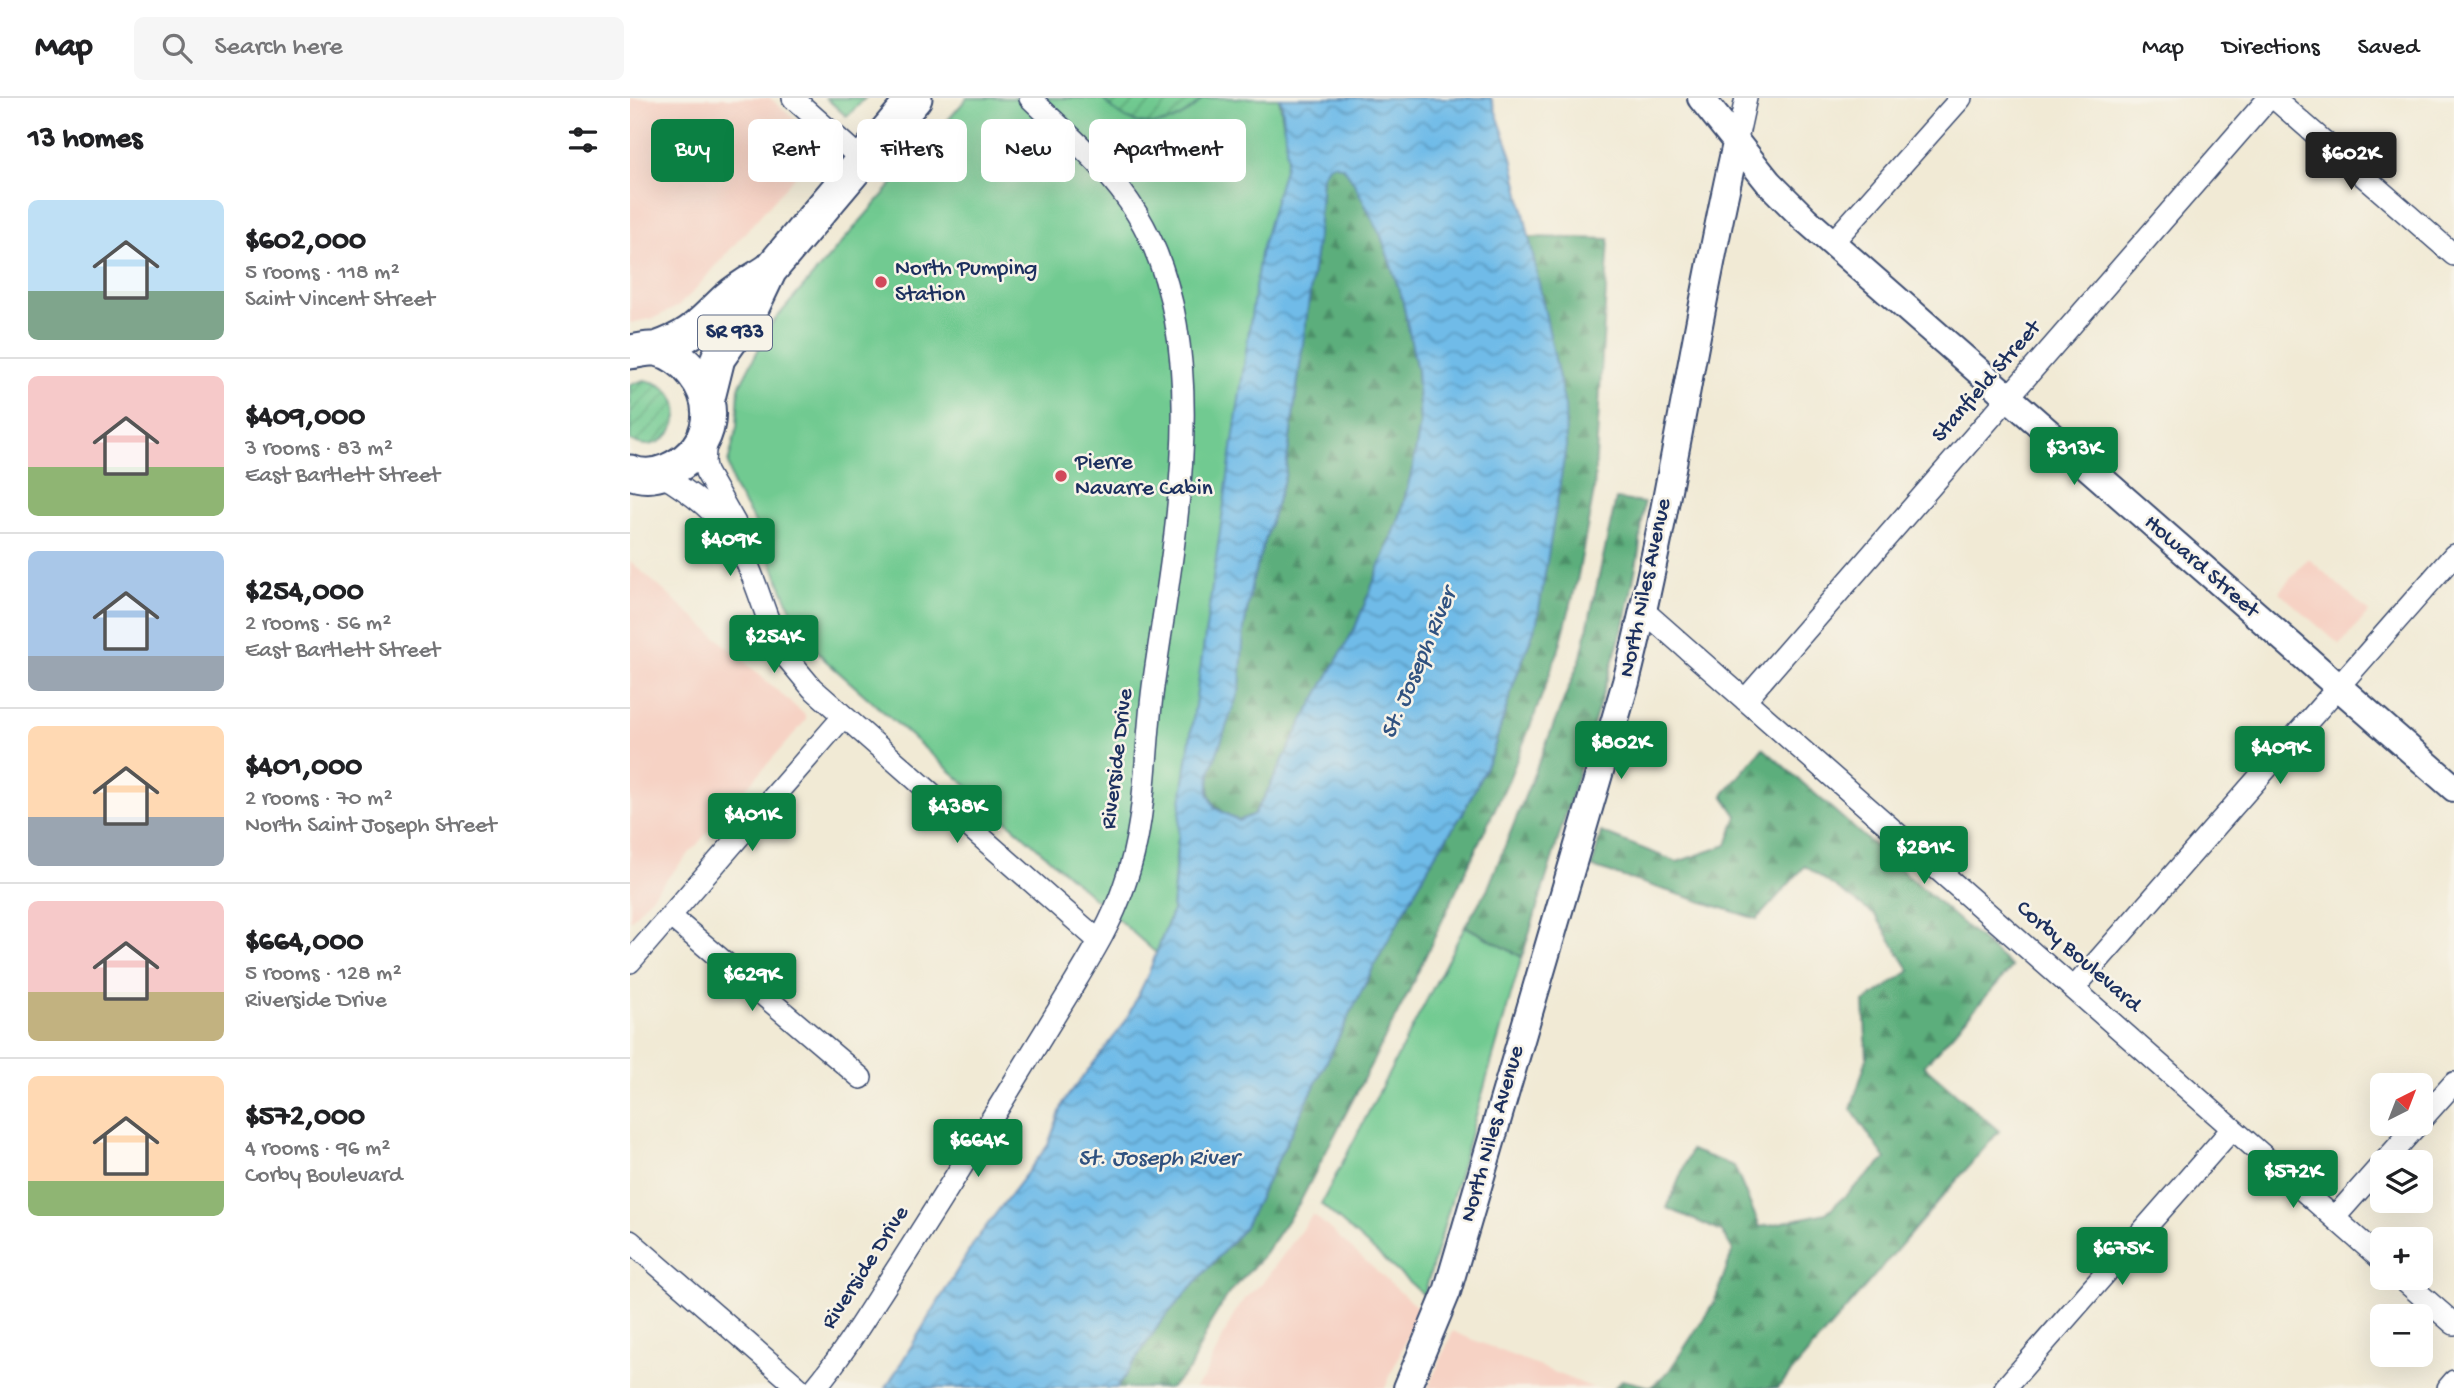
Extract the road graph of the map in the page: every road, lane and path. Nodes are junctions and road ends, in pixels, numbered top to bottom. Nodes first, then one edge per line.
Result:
1 (793, 98) edge
2 (915, 98) edge
3 (1030, 98) edge
4 (1701, 98) edge
5 (1746, 98) edge
6 (1961, 98) edge
7 (2272, 98) edge
8 (896, 119) edge
9 (1736, 144) junction
10 (857, 155) edge
11 (857, 164) edge
12 (1832, 243) junction
13 (2454, 255) edge
14 (770, 270) junction
15 (643, 351) edge
16 (2009, 397) junction
17 (708, 398) junction
18 (706, 435) junction
19 (640, 475) edge
20 (738, 544) junction
21 (2454, 555) edge
22 (1644, 611) junction
23 (2339, 687) junction
24 (1745, 700) junction
25 (843, 717) junction
26 (2454, 788) edge
27 (670, 916) junction
28 (1099, 941) junction
29 (630, 962) edge
30 (2074, 988) junction
31 (861, 1078) dead end
32 (2454, 1083) edge
33 (2433, 1106) edge
34 (2232, 1129) junction
35 (2407, 1136) edge
36 (2394, 1150) edge
37 (2370, 1178) edge
38 (2334, 1218) junction
39 (630, 1241) edge
40 (2370, 1250) edge
41 (2415, 1290) edge
42 (2454, 1324) edge
43 (2454, 1381) edge
44 (799, 1388) edge
45 (815, 1388) edge
46 (1407, 1388) edge
47 (2005, 1388) edge
48 (2448, 1388) edge

1 - 10 street
2 - 8 main road, SR 933
3 - 28 street, Riverside Drive
4 - 9 street, Howard Street
5 - 9 street, North Niles Avenue
6 - 12 street
7 - 13 street
7 - 16 street, Stanfield Street
9 - 12 street, Howard Street
9 - 22 street, North Niles Avenue
11 - 14 main road, SR 933
12 - 16 street, Howard Street
14 - 15 main road, SR 933
14 - 17 main road, SR 933
15 - 17 main road
16 - 23 street, Howard Street
16 - 24 street, Stanfield Street
17 - 18 main road, SR 933
18 - 19 main road
18 - 20 street
19 - 20 street
20 - 25 street
21 - 23 street
22 - 24 street, Corby Boulevard
22 - 46 street, North Niles Avenue
23 - 26 street, Howard Street
23 - 30 street
24 - 30 street, Corby Boulevard
25 - 27 street
25 - 28 street
27 - 29 street
27 - 31 street
28 - 45 street, Riverside Drive
30 - 34 street, Corby Boulevard
32 - 33 street
34 - 38 street, Corby Boulevard
34 - 47 street
35 - 36 street
37 - 38 street
38 - 40 street, Corby Boulevard
39 - 44 street
41 - 42 street
43 - 48 street

